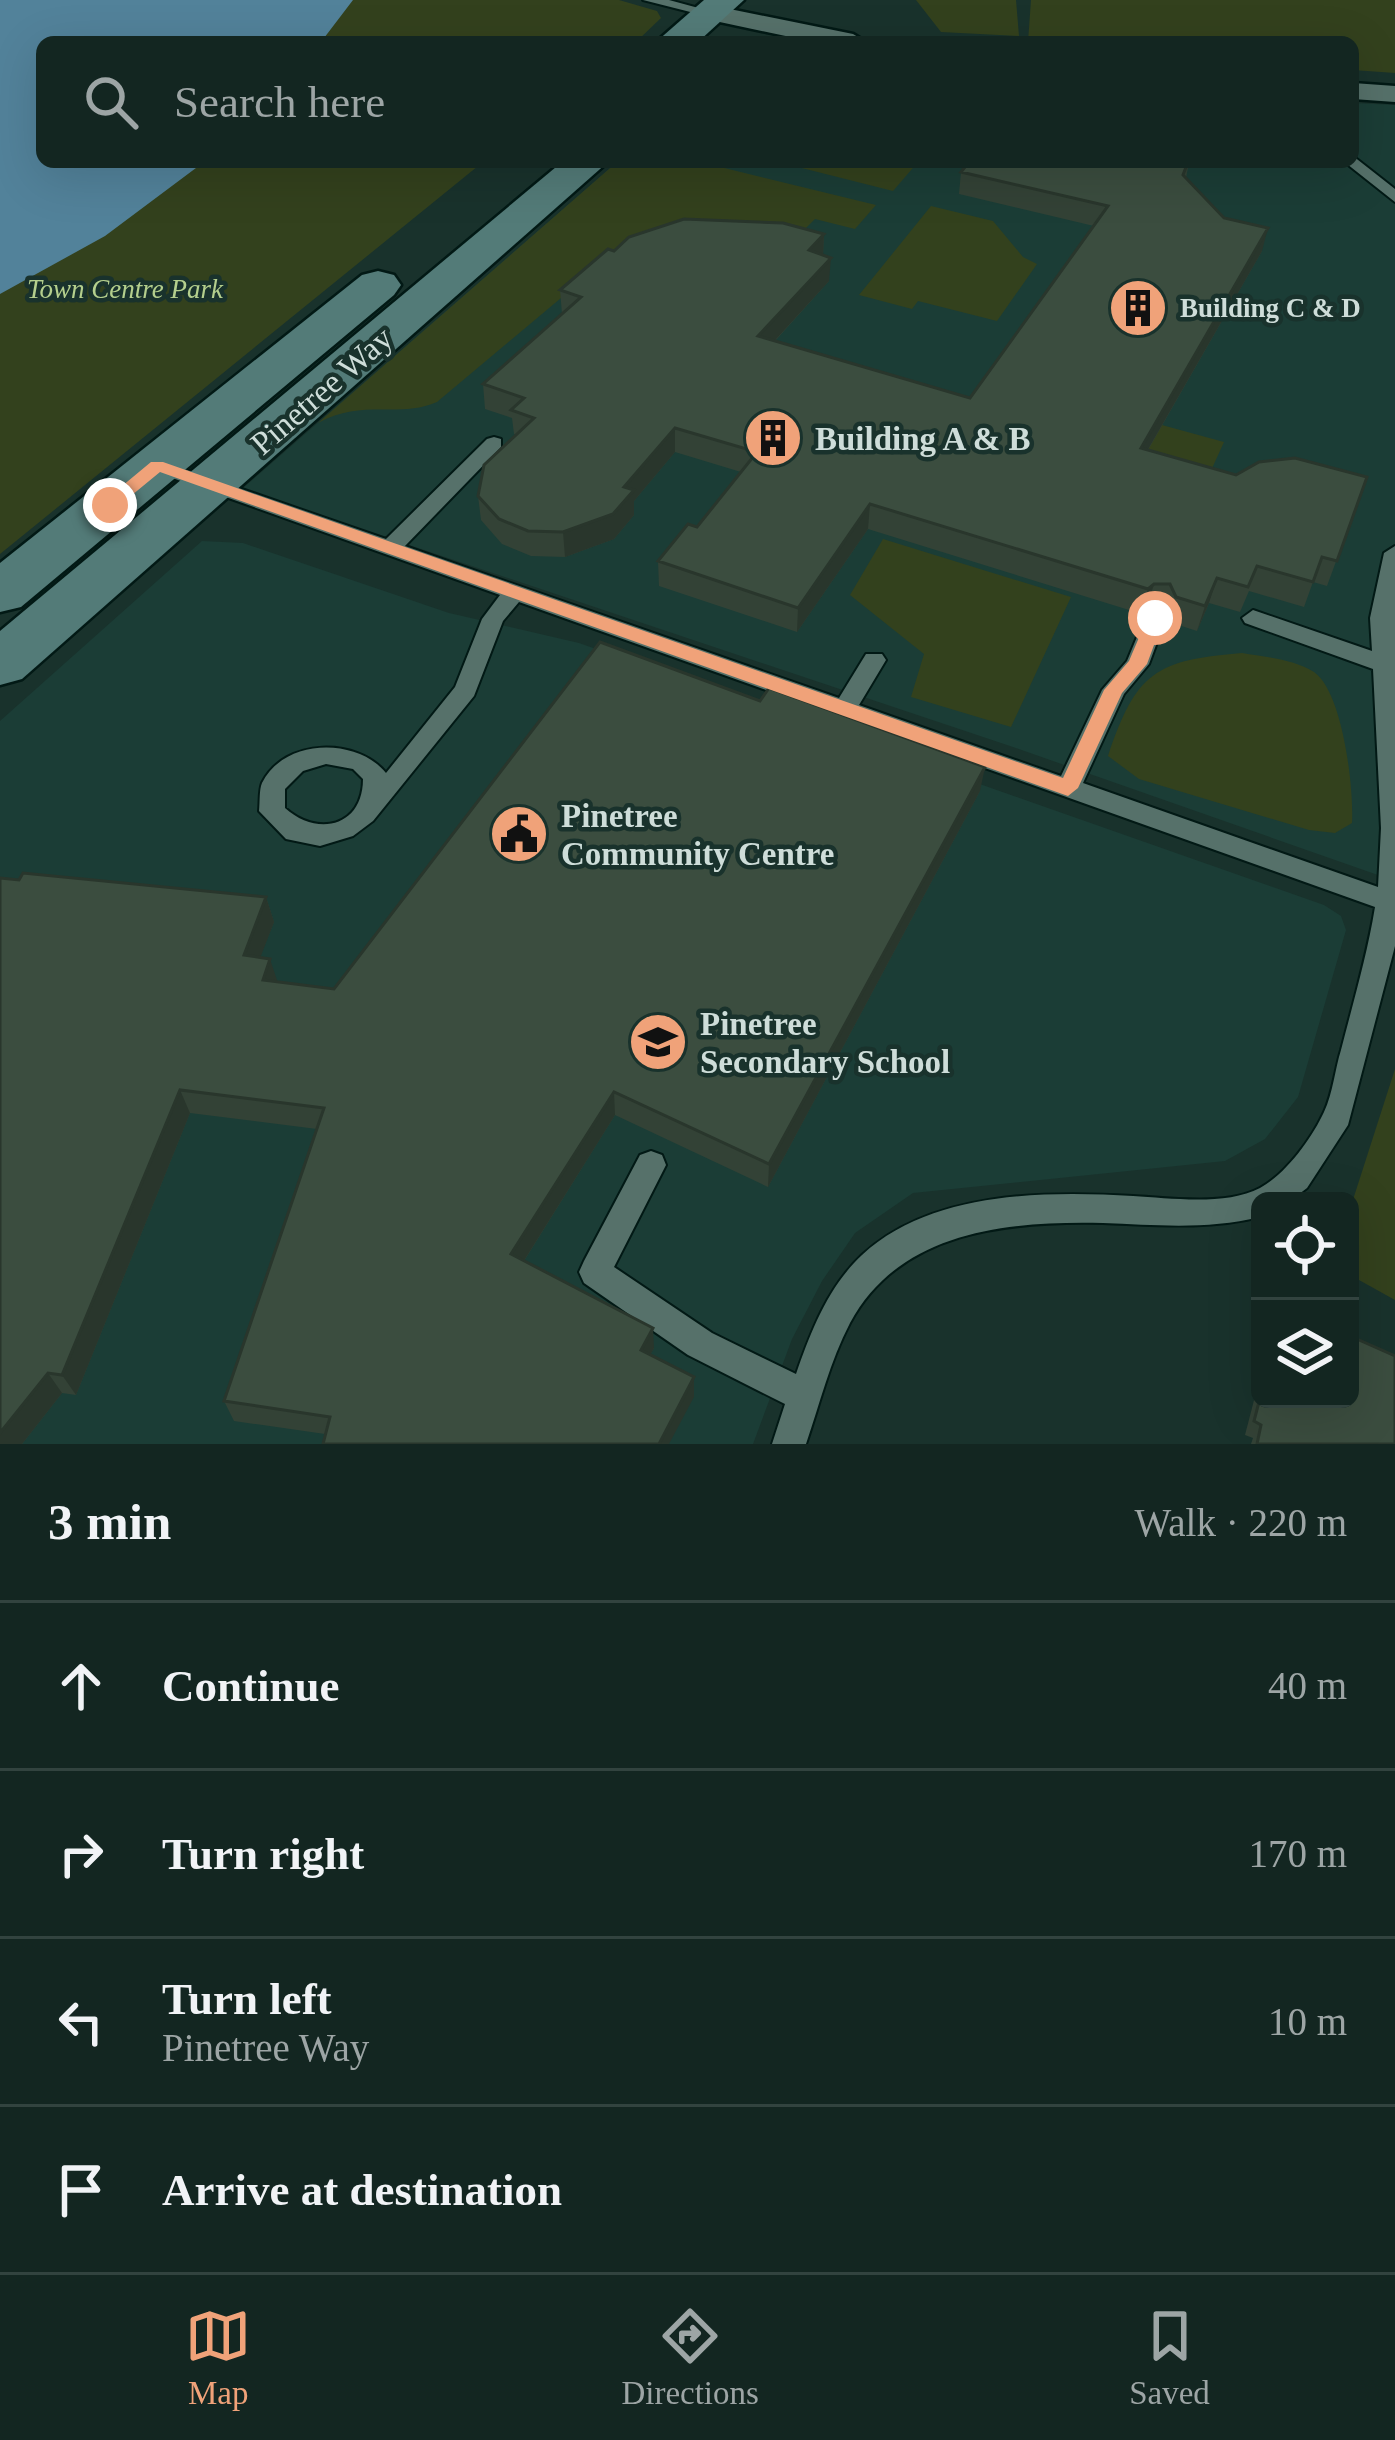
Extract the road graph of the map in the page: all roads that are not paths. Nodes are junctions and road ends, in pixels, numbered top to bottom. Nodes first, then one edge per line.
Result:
1 (650, 0) edge
2 (737, 15) edge
3 (689, 36) edge
4 (827, 36) edge
5 (1359, 92) edge
6 (1395, 94) edge
7 (1359, 166) edge
8 (521, 168) edge
9 (579, 168) edge
10 (1395, 197) edge
11 (494, 443) dead end
12 (183, 475) junction
13 (389, 549) junction
14 (1395, 553) edge
15 (514, 592) junction
16 (0, 593) edge
17 (1155, 618) edge
18 (1253, 618) edge
19 (874, 660) dead end
20 (0, 664) edge
21 (1383, 664) junction
22 (845, 710) junction
23 (1068, 788) junction
24 (373, 807) dead end
25 (1390, 902) junction
26 (651, 1165) dead end
27 (1277, 1192) edge
28 (1251, 1204) edge
29 (806, 1397) junction
30 (789, 1444) edge

1 - 2 lane
2 - 3 main road
2 - 4 street
5 - 6 street
7 - 10 lane
8 - 12 main road, Pinetree Way
9 - 12 main road, Pinetree Way
11 - 13 lane
12 - 13 lane
12 - 16 main road, Pinetree Way
12 - 20 main road, Pinetree Way
13 - 15 lane
14 - 21 lane
15 - 22 lane
15 - 24 lane
17 - 23 lane
18 - 21 lane
19 - 22 lane
21 - 25 lane
22 - 23 lane
23 - 25 lane
25 - 27 lane
26 - 29 lane
28 - 29 lane
29 - 30 lane

